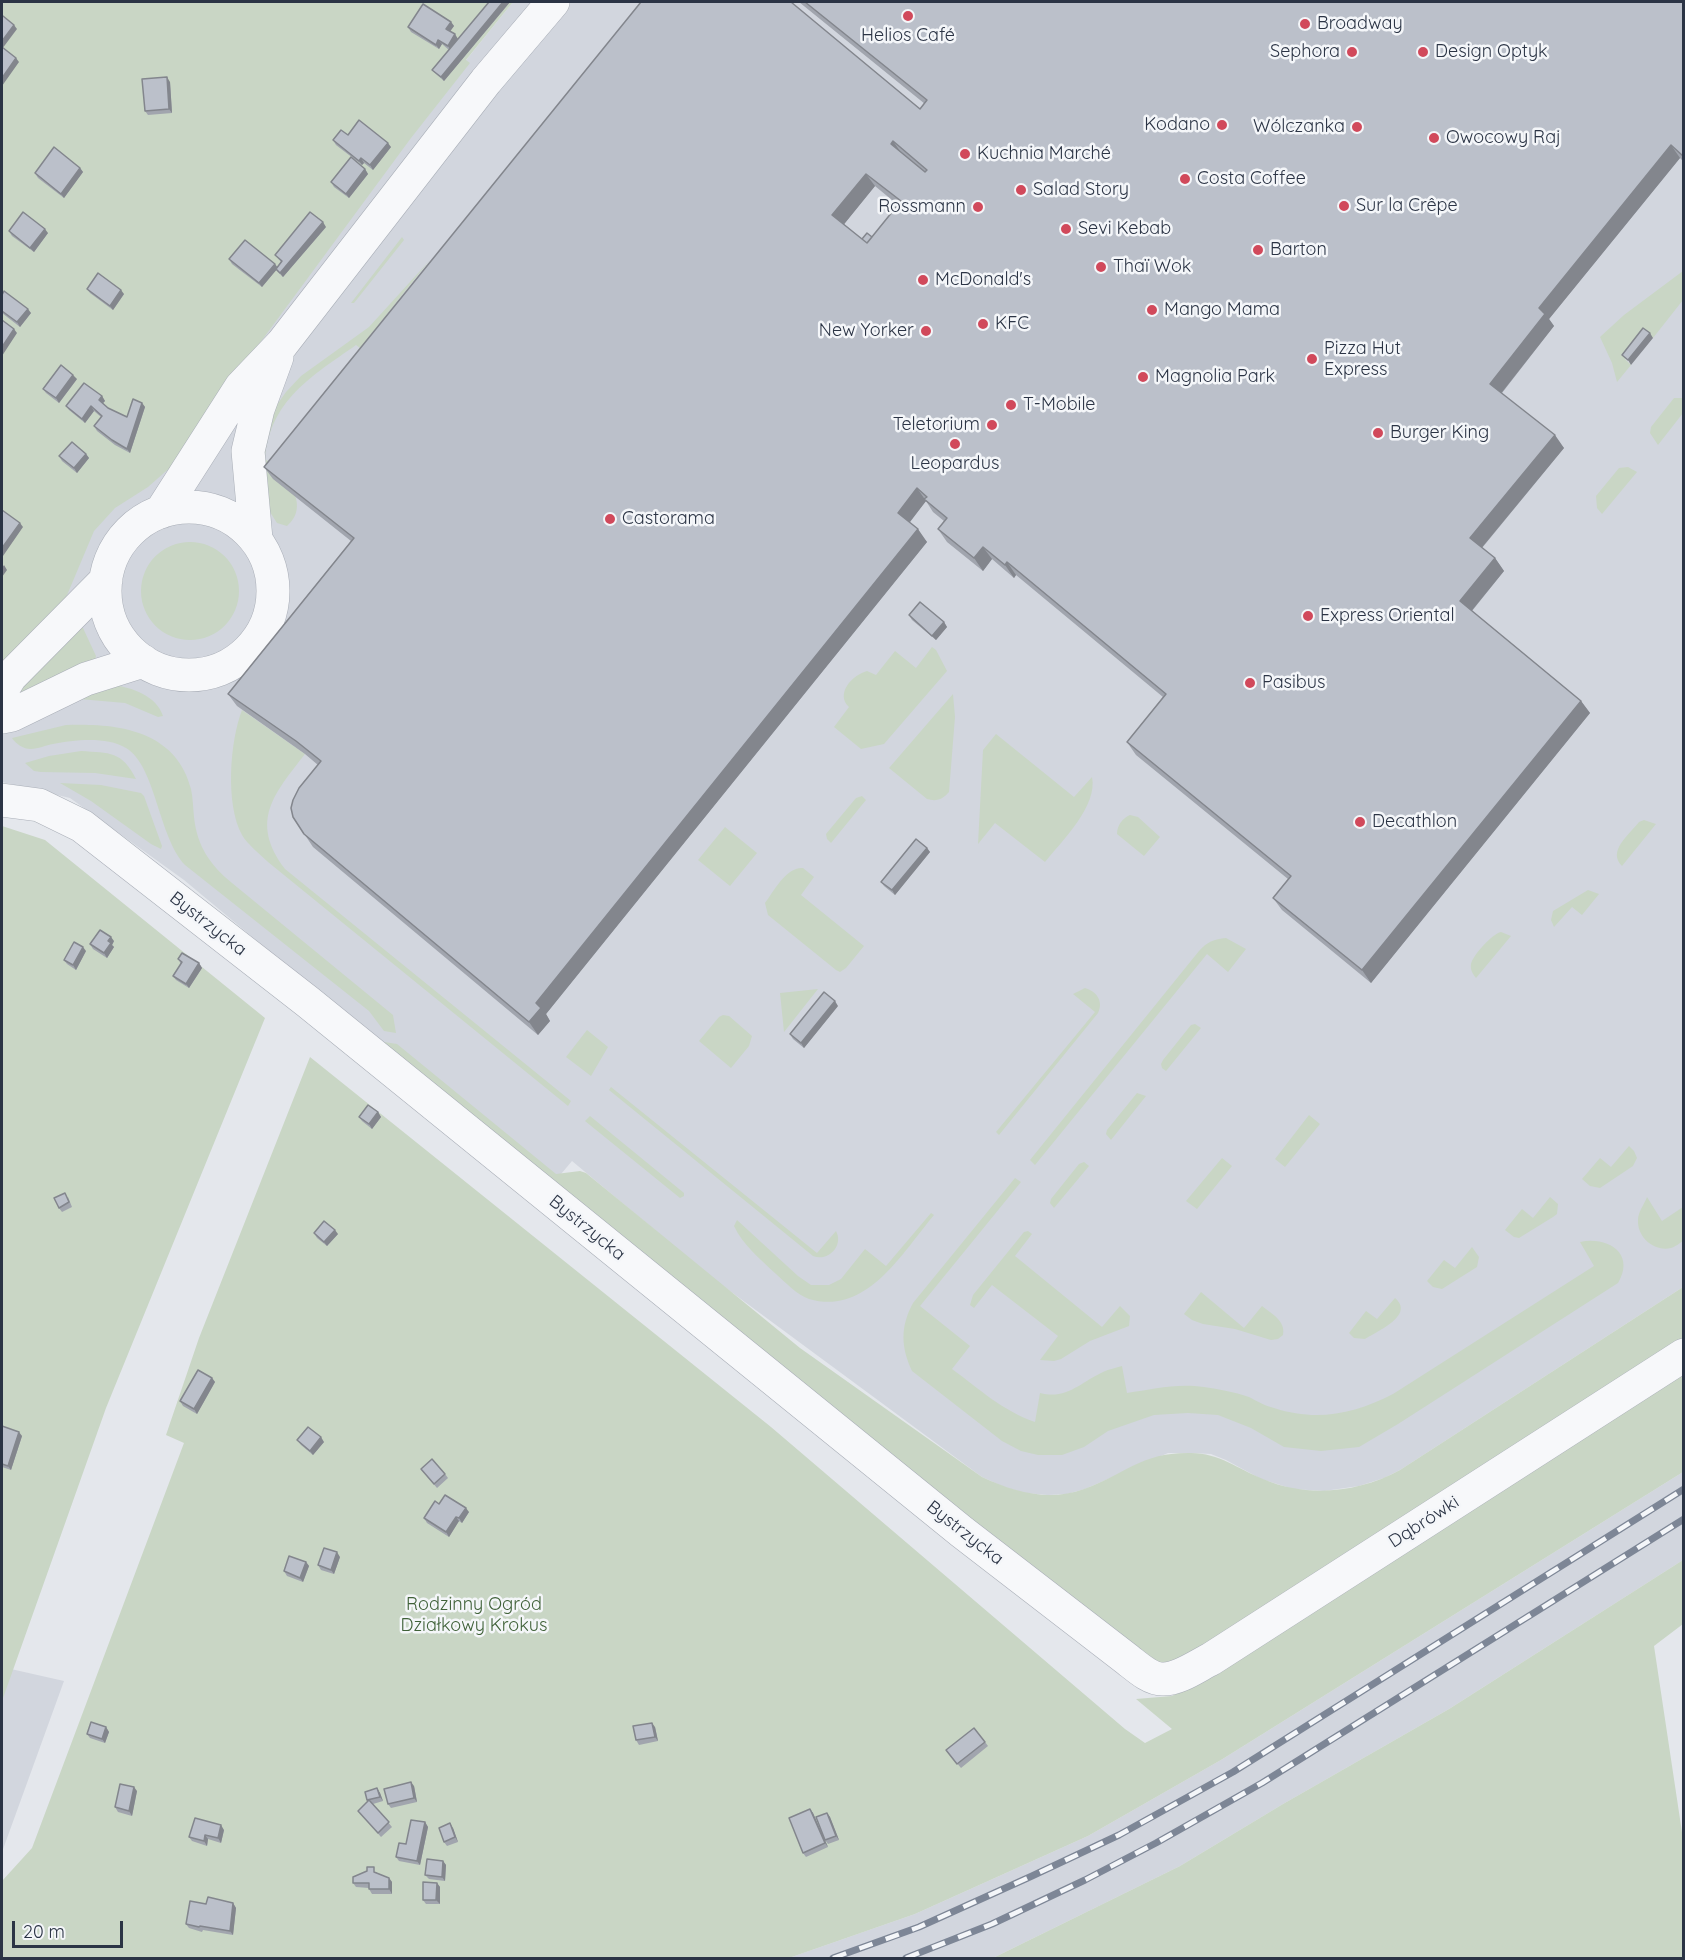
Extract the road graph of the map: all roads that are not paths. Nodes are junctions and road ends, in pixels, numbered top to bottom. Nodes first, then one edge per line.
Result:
1 (553, 2) edge
2 (282, 344) junction
3 (160, 512) junction
4 (256, 539) junction
5 (106, 580) junction
6 (143, 661) junction
7 (2, 690) edge
8 (2, 717) edge
9 (2, 800) edge
10 (1683, 1355) edge
11 (1161, 1679) joint

1 - 2 street
2 - 3 street
2 - 4 street
3 - 4 street
3 - 5 street
4 - 6 street
5 - 6 street
5 - 7 street
6 - 8 street
9 - 11 street, Bystrzycka
10 - 11 street, Dąbrówki

